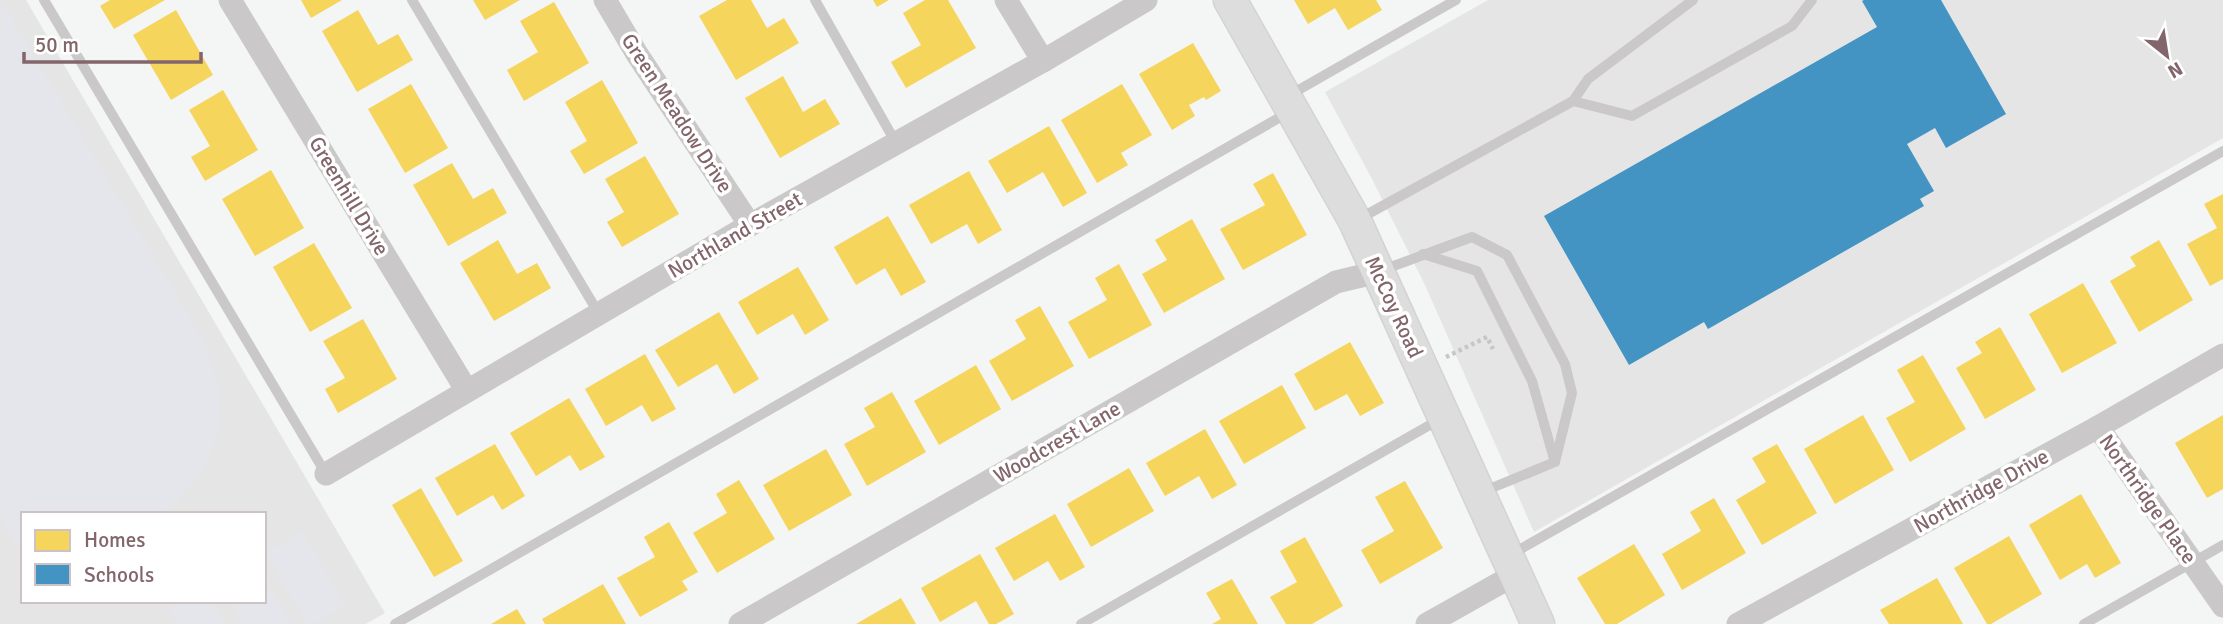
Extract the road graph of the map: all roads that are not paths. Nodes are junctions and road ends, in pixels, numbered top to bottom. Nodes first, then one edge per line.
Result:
1 (44, 0) edge
2 (230, 0) edge
3 (412, 0) edge
4 (605, 0) edge
5 (815, 0) edge
6 (1006, 0) edge
7 (1146, 0) edge
8 (1230, 0) edge
9 (1456, 0) edge
10 (1693, 0) edge
11 (1812, 0) edge
12 (1043, 61) junction
13 (1573, 101) junction
14 (1290, 103) junction
15 (896, 143) junction
16 (2223, 151) edge
17 (1355, 221) junction
18 (750, 225) junction
19 (1423, 254) junction
20 (1378, 272) junction
21 (598, 314) junction
22 (2223, 355) edge
23 (467, 391) junction
24 (1444, 416) junction
25 (2098, 427) junction
26 (1555, 462) junction
27 (326, 474) joint
28 (1479, 493) junction
29 (2223, 545) edge
30 (2192, 563) junction
31 (1512, 565) junction
32 (2223, 606) edge
33 (395, 624) edge
34 (740, 624) edge
35 (1081, 624) edge
36 (1427, 624) edge
37 (1538, 624) edge
38 (1738, 624) edge
39 (2084, 624) edge

1 - 27 lane
2 - 23 street, Greenhill Drive
3 - 21 lane
4 - 18 street, Green Meadow Drive
5 - 15 lane
6 - 12 street
7 - 12 street, Northland Street
8 - 14 street, McCoy Road
9 - 14 lane
10 - 13 lane
11 - 13 lane
12 - 15 street, Northland Street
13 - 17 lane
14 - 17 street, McCoy Road
14 - 33 lane
15 - 18 street, Northland Street
16 - 31 lane
17 - 20 street, McCoy Road
18 - 21 street, Northland Street
19 - 20 lane
19 - 26 lane
19 - 26 lane
20 - 24 street, McCoy Road
20 - 34 street, Woodcrest Lane
21 - 23 street, Northland Street
22 - 25 street, Northridge Drive
23 - 27 street, Northland Street
24 - 28 street, McCoy Road
24 - 35 lane
25 - 30 street, Northridge Place
25 - 38 street, Northridge Drive
26 - 28 lane
28 - 31 street, McCoy Road
29 - 30 lane
30 - 32 street, Northridge Place
30 - 39 lane
31 - 36 street
31 - 37 street, McCoy Road

